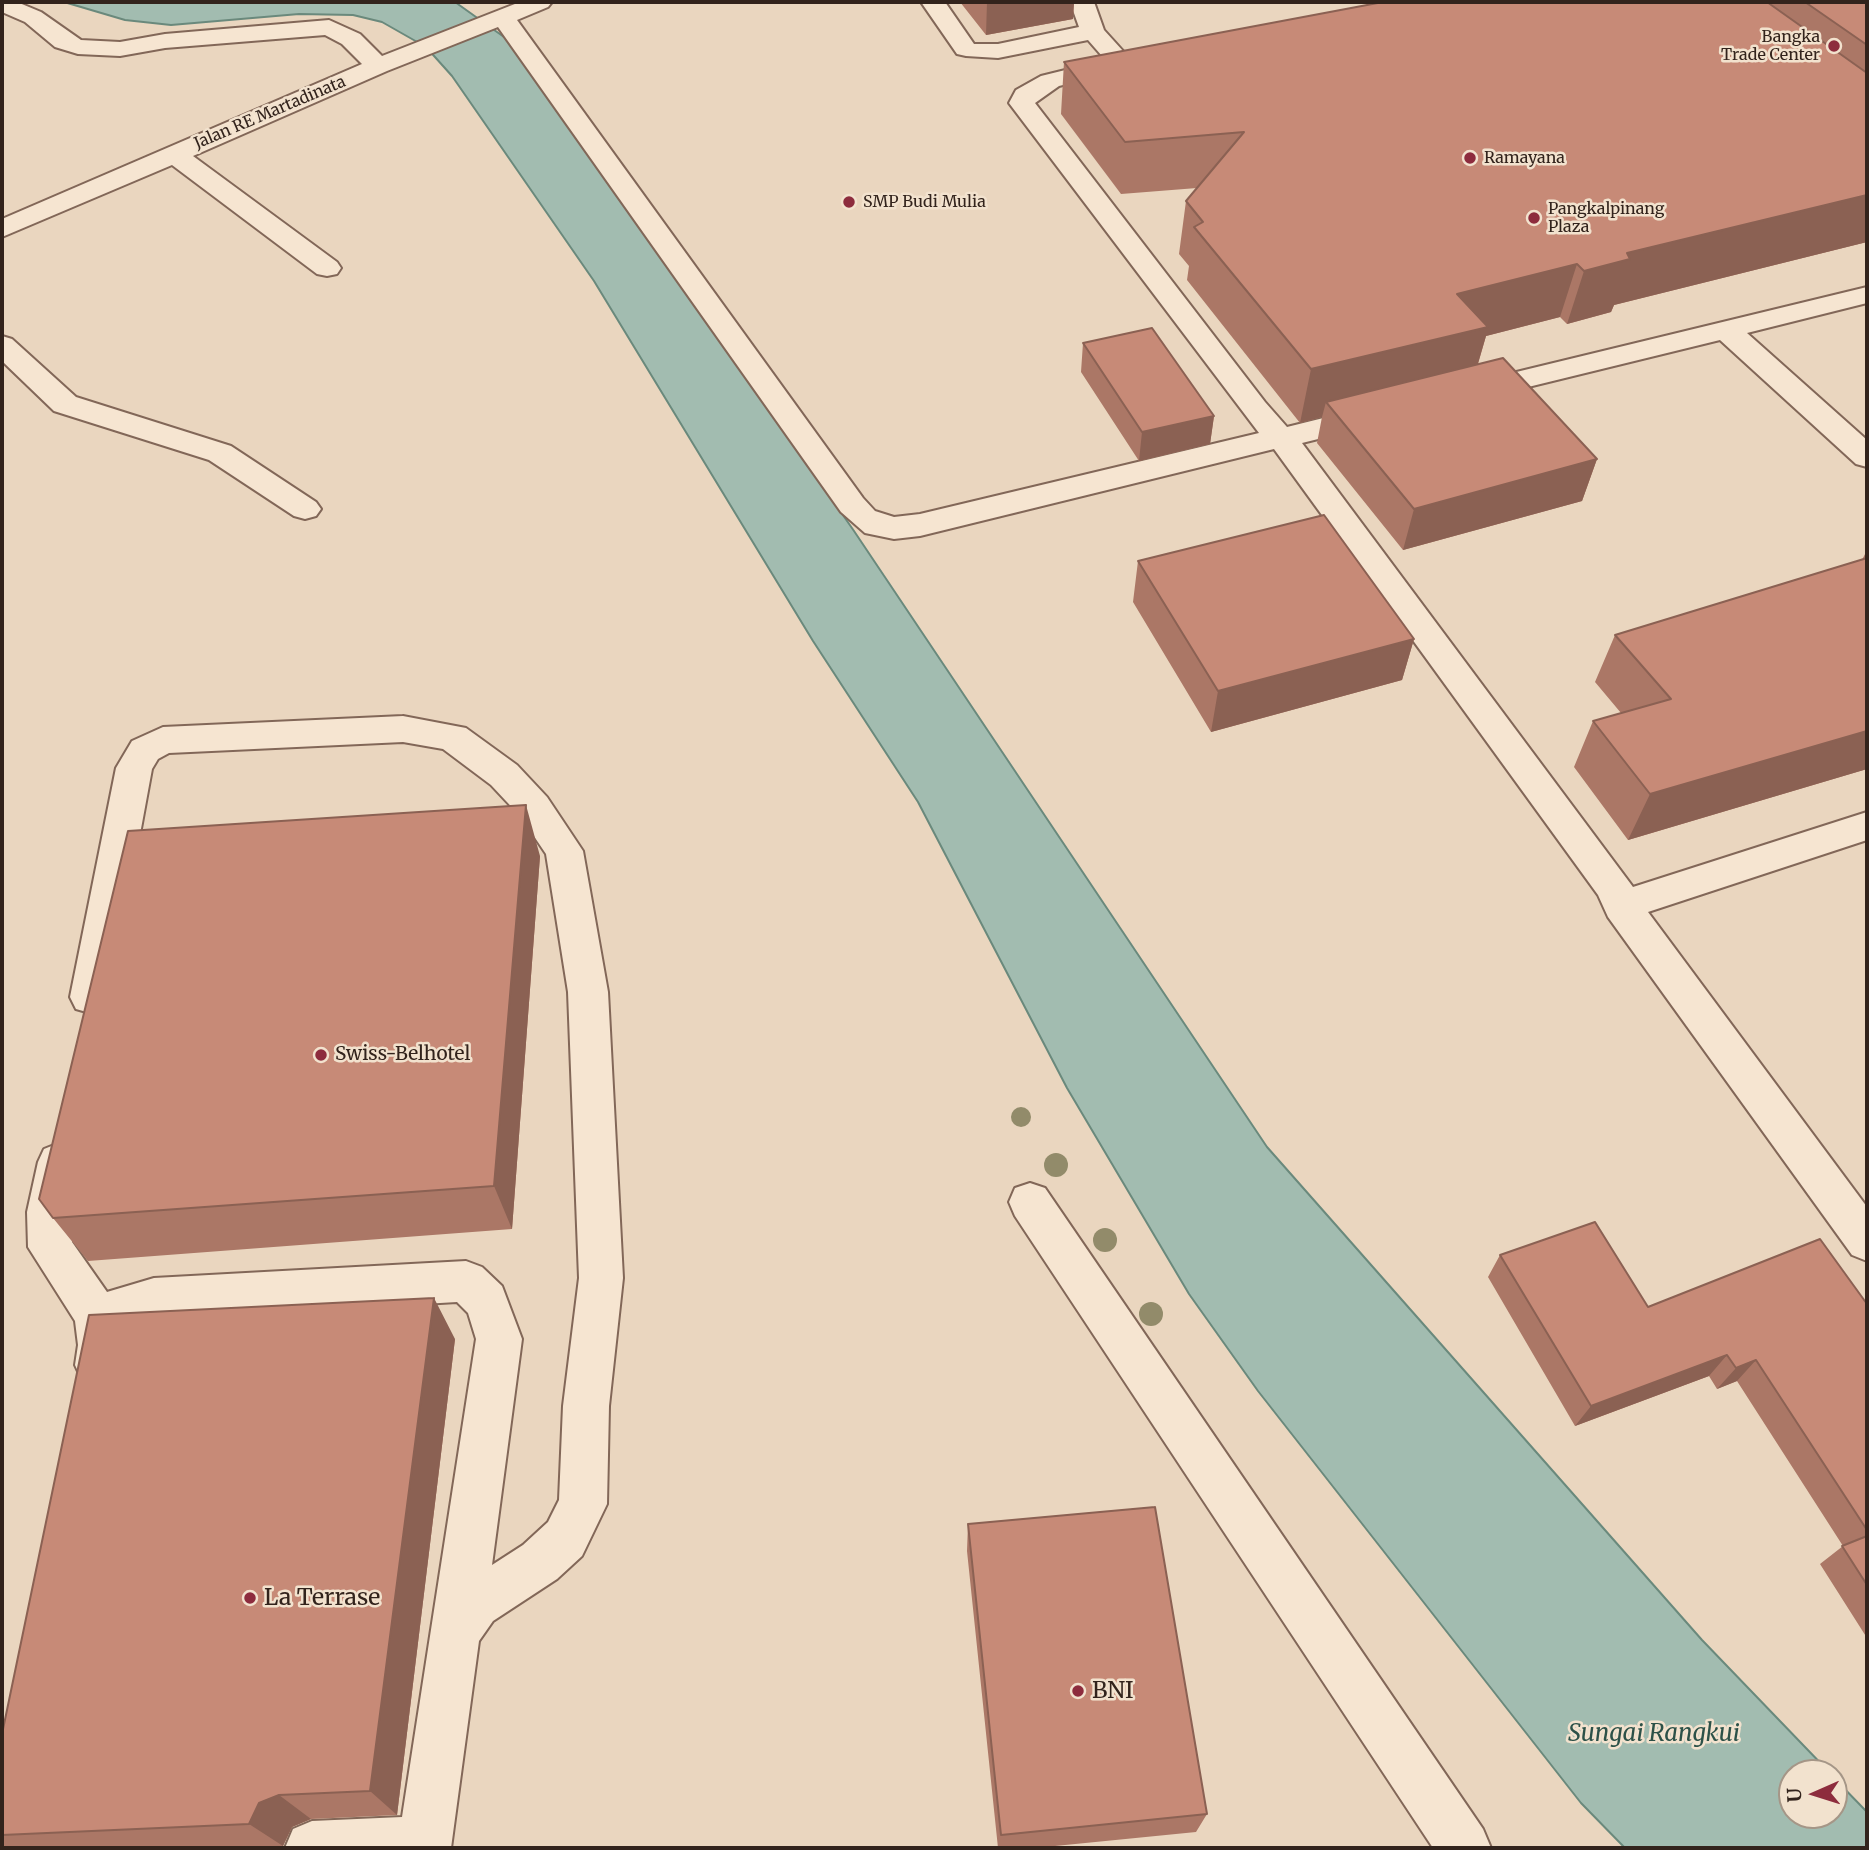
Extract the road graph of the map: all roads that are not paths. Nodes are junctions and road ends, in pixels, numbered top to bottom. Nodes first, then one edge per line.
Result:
1 (540, 2) edge
2 (933, 2) edge
3 (1082, 2) edge
4 (2, 4) edge
5 (501, 12) edge
6 (1093, 32) junction
7 (378, 66) junction
8 (174, 154) junction
9 (2, 229) edge
10 (327, 268) dead end
11 (1867, 295) edge
12 (1726, 330) junction
13 (2, 345) edge
14 (1448, 398) edge
15 (1395, 411) edge
16 (1279, 439) junction
17 (1867, 457) edge
18 (305, 509) dead end
19 (1867, 826) edge
20 (1622, 906) junction
21 (85, 1025) edge
22 (66, 1122) edge
23 (1030, 1202) dead end
24 (1867, 1241) edge
25 (97, 1315) junction
26 (91, 1408) edge
27 (455, 1631) junction
28 (424, 1845) edge
29 (312, 1848) edge
30 (1464, 1848) edge

1 - 5 street, Jalan RE Martadinata
2 - 6 street
3 - 6 street
4 - 7 street
5 - 7 street, Jalan RE Martadinata
5 - 16 street
6 - 16 street
7 - 8 street, Jalan RE Martadinata
8 - 9 street, Jalan RE Martadinata
8 - 10 street
11 - 12 street
12 - 14 street
12 - 17 street
13 - 18 street
15 - 16 street
16 - 20 street
19 - 20 street
20 - 24 street
21 - 27 street
22 - 25 street
23 - 30 street
25 - 26 street
25 - 27 street
27 - 28 street
28 - 29 street

